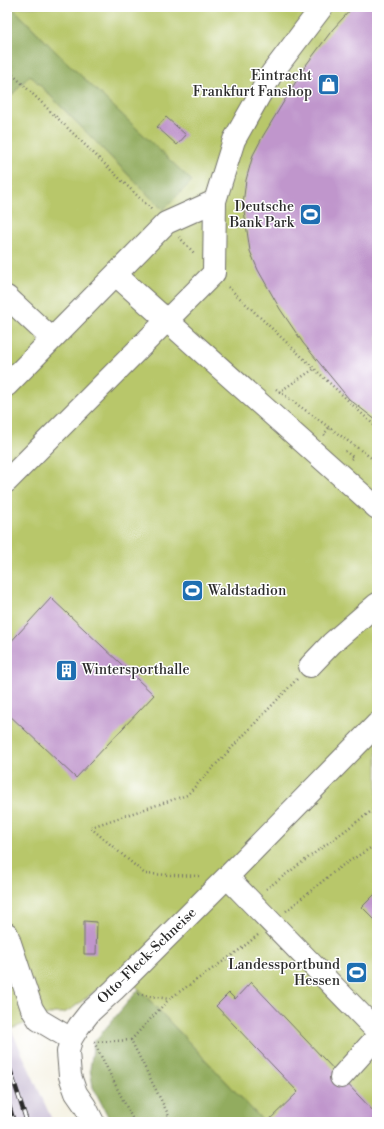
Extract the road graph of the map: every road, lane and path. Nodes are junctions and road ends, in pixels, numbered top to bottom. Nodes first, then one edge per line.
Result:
1 (322, 7) edge
2 (7, 69) edge
3 (215, 201) junction
4 (166, 224) junction
5 (214, 273) junction
6 (116, 275) junction
7 (7, 297) edge
8 (167, 320) junction
9 (52, 340) junction
10 (314, 369) junction
11 (7, 385) edge
12 (273, 396) dead end
13 (377, 428) edge
14 (7, 481) edge
15 (377, 508) edge
16 (372, 612) edge
17 (310, 666) joint
18 (377, 724) edge
19 (377, 807) edge
20 (377, 844) edge
21 (227, 877) junction
22 (250, 902) junction
23 (271, 924) junction
24 (7, 934) edge
25 (114, 990) junction
26 (169, 999) junction
27 (377, 1031) edge
28 (377, 1037) edge
29 (71, 1038) junction
30 (131, 1040) junction
31 (94, 1042) junction
32 (341, 1077) dead end
33 (93, 1122) edge
34 (134, 1122) edge
35 (172, 1122) edge

1 - 3 street
2 - 4 path
3 - 4 street
3 - 5 street
4 - 5 path
4 - 6 street
5 - 8 street
5 - 10 path
6 - 8 street
6 - 9 street
7 - 9 street
8 - 14 street
8 - 15 street
9 - 11 street
10 - 12 path
10 - 13 path
16 - 17 street
17 - 21 path
18 - 21 street, Otto-Fleck-Schneise
19 - 22 path
20 - 23 path
21 - 22 street
21 - 25 street, Otto-Fleck-Schneise
22 - 23 street
23 - 26 path
23 - 27 street
24 - 29 street
25 - 26 path
25 - 29 street, Otto-Fleck-Schneise
26 - 30 path
28 - 32 street
29 - 31 path
29 - 33 street
30 - 31 path
30 - 35 path
31 - 34 path

